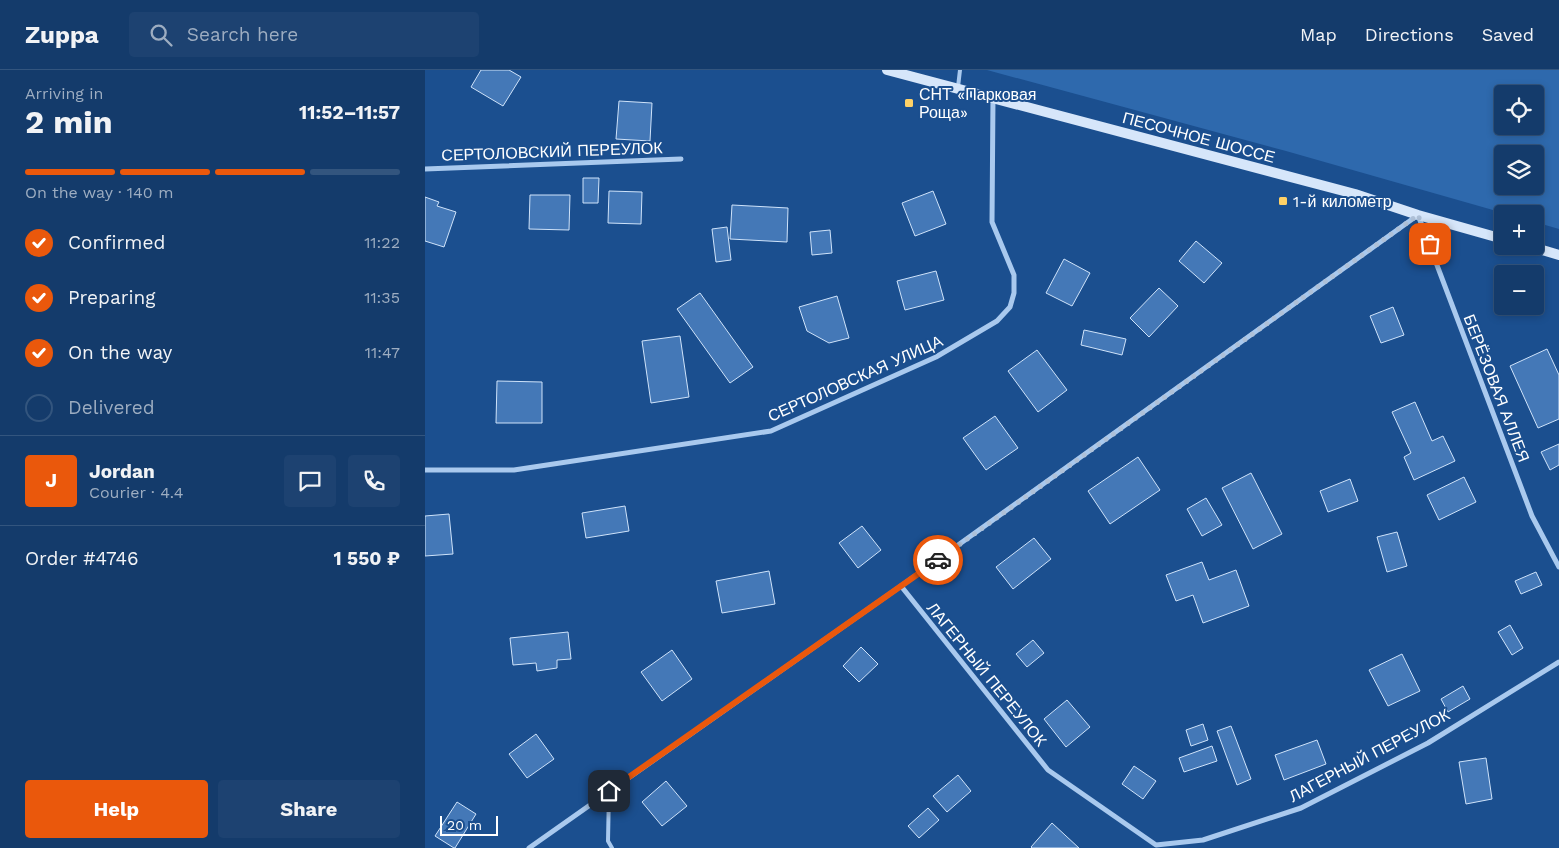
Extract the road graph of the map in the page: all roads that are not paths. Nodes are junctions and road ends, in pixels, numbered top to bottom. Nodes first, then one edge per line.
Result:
1 (887, 70) edge
2 (960, 70) edge
3 (958, 89) junction
4 (993, 98) junction
5 (681, 159) dead end
6 (425, 169) edge
7 (1418, 215) junction
8 (1494, 236) edge
9 (1544, 250) edge
10 (1559, 255) edge
11 (425, 470) edge
12 (1559, 567) edge
13 (901, 586) junction
14 (1559, 662) edge
15 (609, 791) junction
16 (529, 848) edge
17 (612, 848) edge

1 - 3 main road, ПЕСОЧНОЕ ШОССЕ
2 - 3 lane
3 - 4 main road, ПЕСОЧНОЕ ШОССЕ
4 - 7 main road, ПЕСОЧНОЕ ШОССЕ
4 - 11 street, СЕРТОЛОВСКАЯ УЛИЦА
5 - 6 street, СЕРТОЛОВСКИЙ ПЕРЕУЛОК
7 - 8 main road, ПЕСОЧНОЕ ШОССЕ
7 - 12 street, БЕРЁЗОВАЯ АЛЛЕЯ
7 - 13 street
9 - 10 main road
13 - 14 street, ЛАГЕРНЫЙ ПЕРЕУЛОК
13 - 15 street
15 - 16 street
15 - 17 lane

